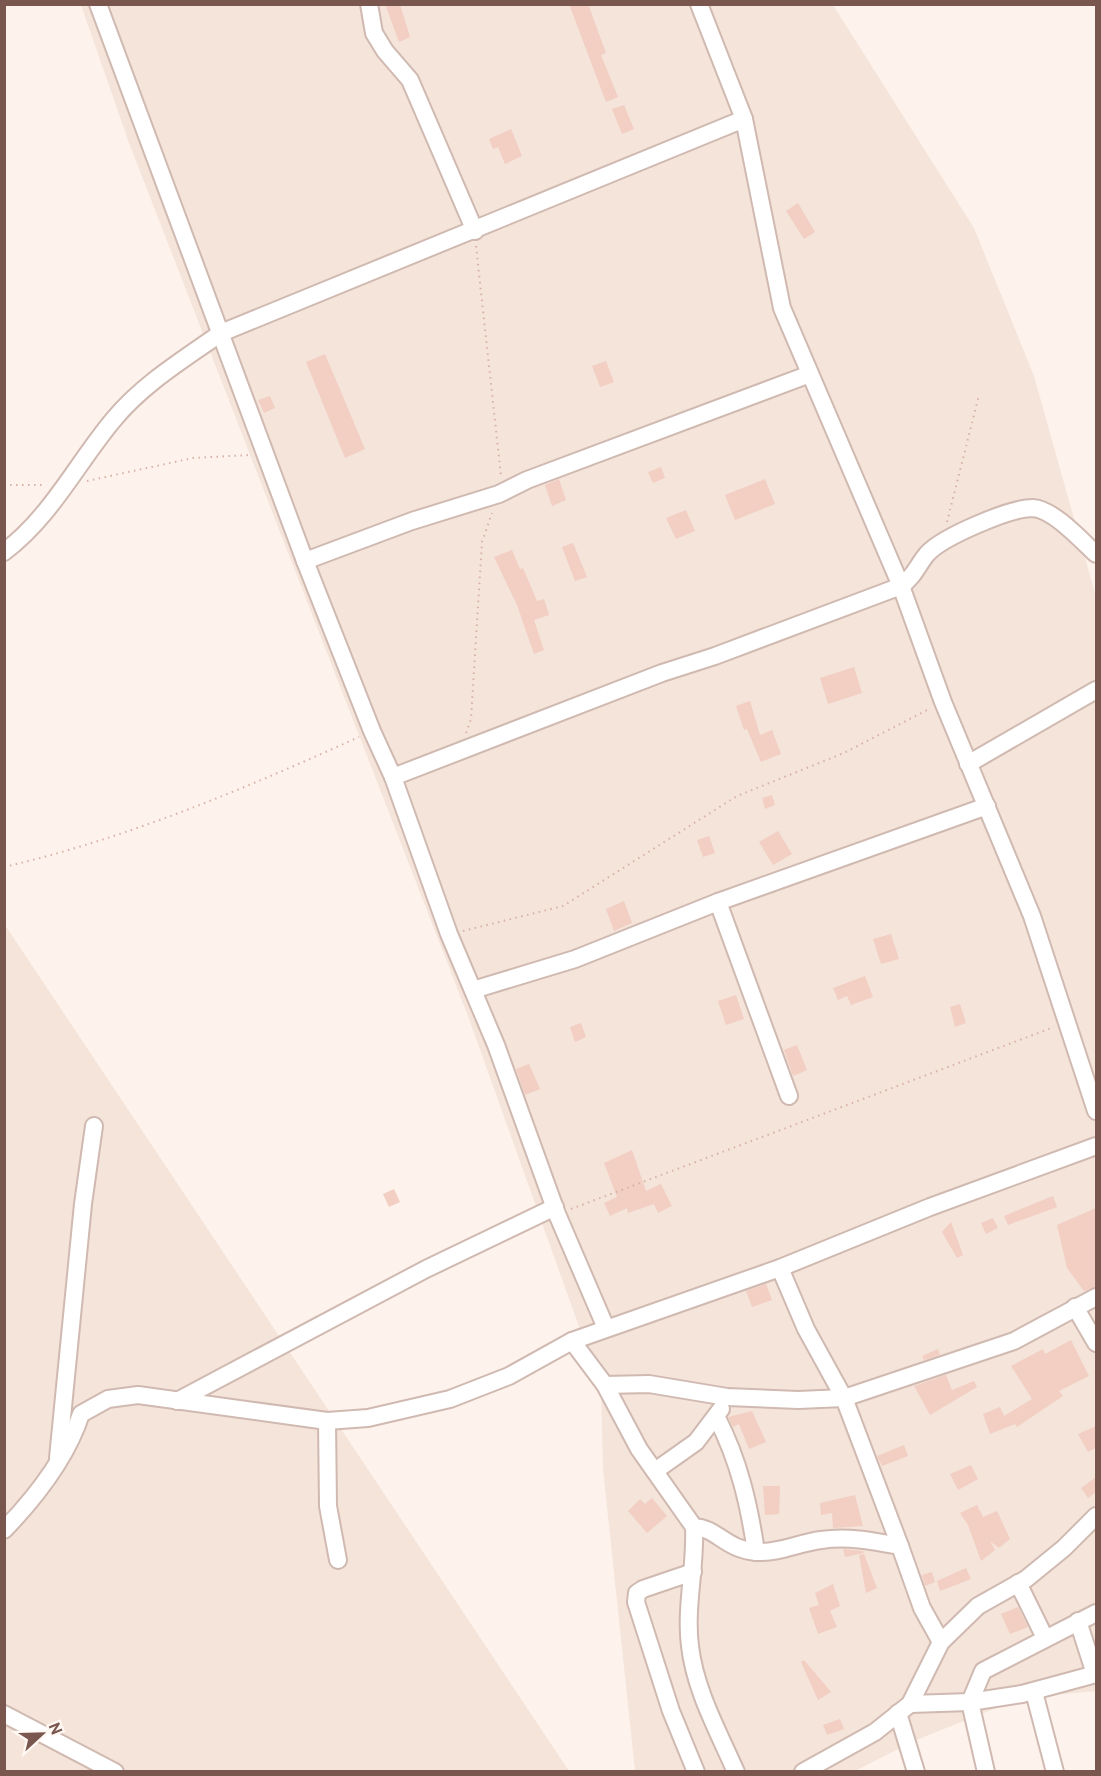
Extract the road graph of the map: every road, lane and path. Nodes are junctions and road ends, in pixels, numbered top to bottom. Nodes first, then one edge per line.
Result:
1 (99, 4) edge
2 (369, 4) edge
3 (699, 4) edge
4 (744, 119) junction
5 (475, 231) junction
6 (221, 333) junction
7 (810, 375) junction
8 (979, 395) dead end
9 (264, 454) junction
10 (4, 485) edge
11 (68, 485) junction
12 (942, 542) junction
13 (4, 552) edge
14 (1096, 554) edge
15 (305, 561) junction
16 (901, 586) junction
17 (1096, 690) edge
18 (943, 702) junction
19 (372, 731) junction
20 (968, 764) junction
21 (393, 777) junction
22 (987, 806) junction
23 (4, 867) edge
24 (718, 902) junction
25 (449, 934) junction
26 (473, 990) junction
27 (1065, 1023) junction
28 (789, 1096) dead end
29 (1096, 1111) edge
30 (94, 1126) dead end
31 (1095, 1152) edge
32 (556, 1210) junction
33 (780, 1268) junction
34 (1096, 1297) edge
35 (1075, 1307) junction
36 (606, 1329) junction
37 (572, 1341) junction
38 (1096, 1343) edge
39 (605, 1385) junction
40 (727, 1397) junction
41 (844, 1398) junction
42 (177, 1401) junction
43 (717, 1418) junction
44 (327, 1421) junction
45 (58, 1462) junction
46 (655, 1471) junction
47 (1096, 1516) edge
48 (693, 1527) junction
49 (4, 1530) edge
50 (900, 1546) junction
51 (756, 1552) junction
52 (338, 1560) dead end
53 (693, 1572) junction
54 (1018, 1583) junction
55 (1096, 1613) edge
56 (1078, 1621) junction
57 (1045, 1638) junction
58 (941, 1642) junction
59 (1096, 1674) edge
60 (1034, 1692) junction
61 (970, 1702) junction
62 (904, 1709) junction
63 (4, 1714) edge
64 (115, 1772) edge
65 (696, 1772) edge
66 (736, 1772) edge
67 (803, 1772) edge
68 (916, 1772) edge
69 (986, 1772) edge
70 (1055, 1772) edge

1 - 6 street
2 - 5 street
3 - 4 street
4 - 5 street
4 - 7 street
5 - 6 street
6 - 9 street
6 - 11 street
7 - 15 street
7 - 16 street
8 - 12 path
9 - 11 path
9 - 15 street
10 - 11 path
11 - 13 street
12 - 14 street
12 - 16 street
15 - 19 street
16 - 18 street
16 - 21 street
17 - 20 street
18 - 20 street
18 - 25 path
19 - 21 street
19 - 23 path
20 - 22 street
21 - 25 street
22 - 24 street
22 - 27 street
24 - 26 street
24 - 28 street
25 - 26 street
26 - 32 street
27 - 29 street
27 - 32 path
30 - 45 street
31 - 33 street
32 - 36 street
32 - 42 street
33 - 36 street
33 - 41 street
34 - 35 street
35 - 38 street
35 - 41 street
36 - 37 street
37 - 39 street
37 - 44 street
39 - 40 street
39 - 46 street
40 - 41 street
40 - 43 street
41 - 50 street
42 - 44 street
42 - 45 street
43 - 46 street
43 - 51 street
44 - 52 street
45 - 49 street
46 - 48 street
47 - 54 street
48 - 51 street
48 - 53 street
50 - 51 street
50 - 58 street
53 - 65 street
53 - 66 street
54 - 57 street
54 - 58 street
55 - 56 street
56 - 57 street
56 - 59 street
57 - 61 street
58 - 62 street
59 - 60 street
60 - 61 street
60 - 70 street
61 - 62 street
61 - 69 street
62 - 67 street
62 - 68 street
63 - 64 street

